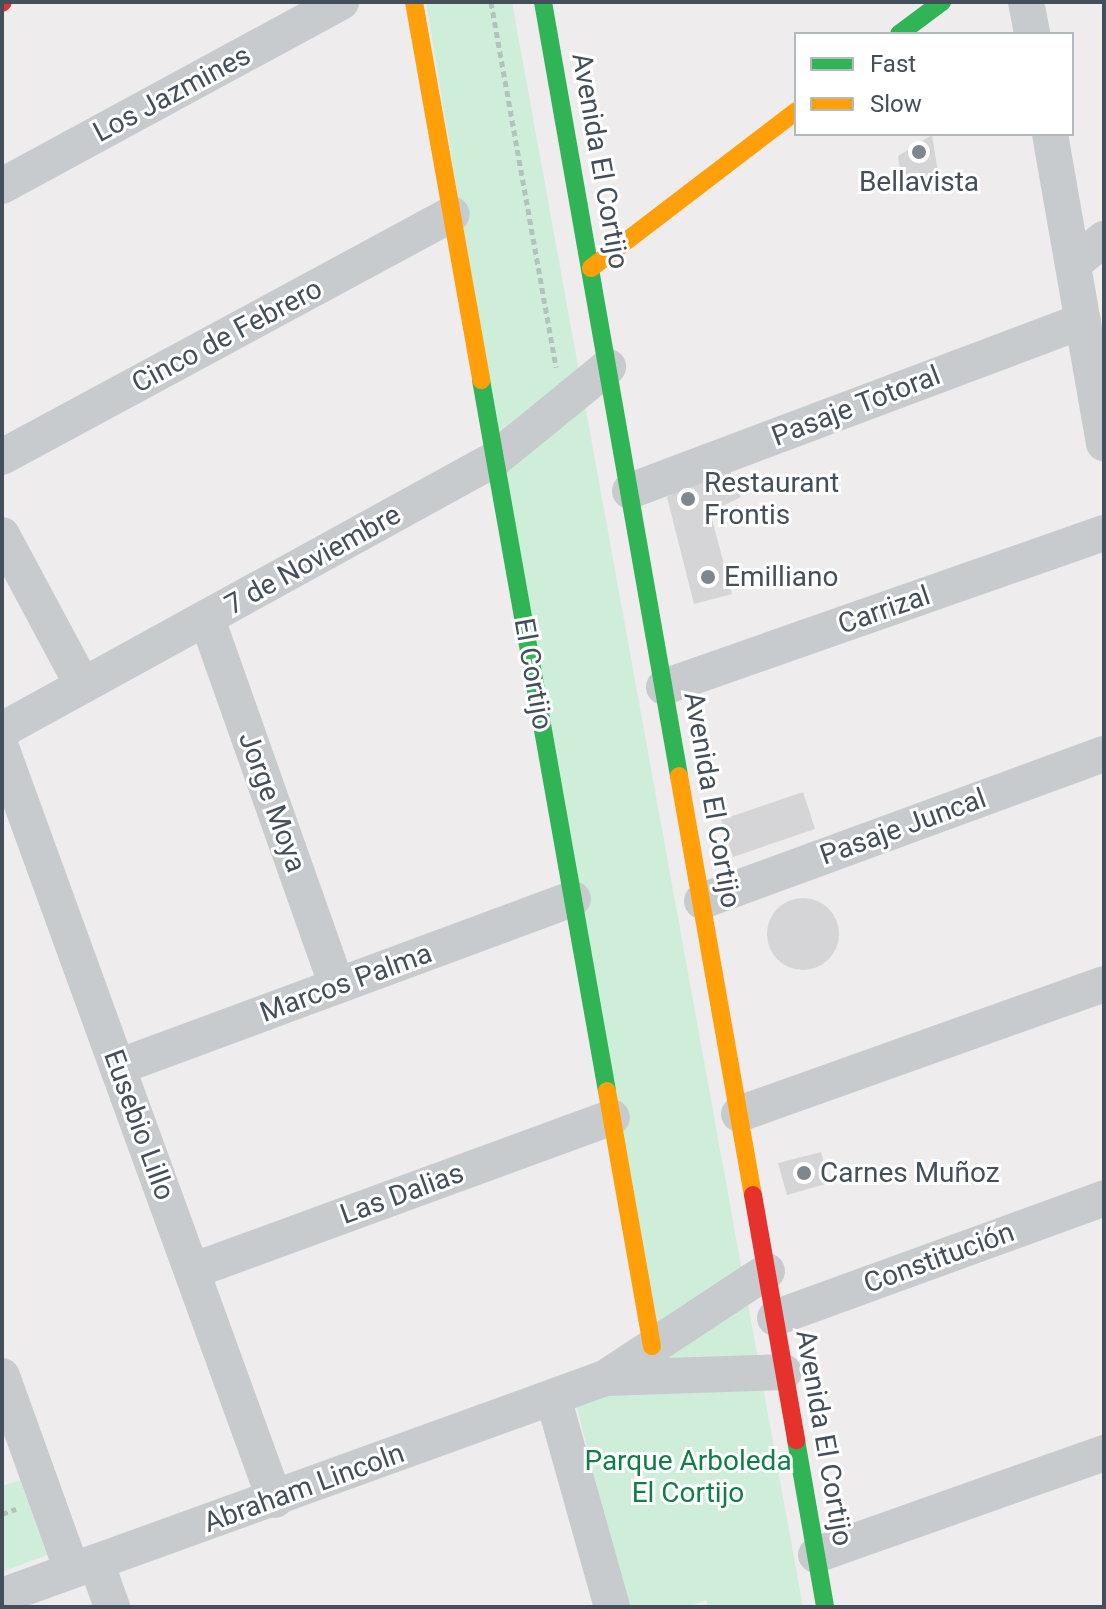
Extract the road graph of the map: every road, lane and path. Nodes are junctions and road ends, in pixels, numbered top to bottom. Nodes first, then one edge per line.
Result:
1 (341, 2) edge
2 (414, 2) edge
3 (491, 2) edge
4 (942, 2) edge
5 (1026, 2) edge
6 (553, 8) edge
7 (902, 32) edge
8 (1032, 32) edge
9 (794, 113) edge
10 (1050, 136) edge
11 (2, 186) edge
12 (452, 214) junction
13 (1104, 239) edge
14 (1073, 264) junction
15 (591, 268) junction
16 (1083, 321) junction
17 (608, 367) junction
18 (563, 408) junction
19 (1104, 443) edge
20 (2, 457) edge
21 (495, 459) junction
22 (630, 491) junction
23 (1104, 533) edge
24 (2, 535) edge
25 (207, 619) junction
26 (83, 686) junction
27 (664, 687) junction
28 (2, 730) edge
29 (2, 750) edge
30 (1104, 754) edge
31 (573, 899) junction
32 (702, 901) junction
33 (1104, 984) edge
34 (337, 986) junction
35 (118, 1067) junction
36 (739, 1114) junction
37 (612, 1117) junction
38 (1104, 1198) edge
39 (192, 1271) junction
40 (767, 1271) junction
41 (775, 1318) junction
42 (652, 1346) junction
43 (784, 1372) junction
44 (2, 1376) edge
45 (605, 1378) junction
46 (553, 1397) junction
47 (1104, 1453) edge
48 (275, 1500) junction
49 (20, 1507) dead end
50 (2, 1514) edge
51 (816, 1555) junction
52 (84, 1566) junction
53 (2, 1596) edge
54 (112, 1607) edge
55 (612, 1607) edge
56 (825, 1607) edge

1 - 11 street, Los Jazmines
2 - 12 street, El Cortijo
3 - 18 path
4 - 7 street
5 - 8 street
6 - 15 street, Avenida El Cortijo
9 - 15 street
10 - 14 street
12 - 20 street, Cinco de Febrero
12 - 21 street, El Cortijo
13 - 14 street
14 - 16 street
15 - 17 street, Avenida El Cortijo
16 - 19 street
16 - 22 street, Pasaje Totoral
17 - 18 street, 7 de Noviembre
17 - 22 street, Avenida El Cortijo
18 - 21 street, 7 de Noviembre
21 - 25 street, 7 de Noviembre
21 - 31 street, El Cortijo
22 - 27 street, Avenida El Cortijo
23 - 27 street, Carrizal
24 - 26 street
25 - 26 street, 7 de Noviembre
25 - 34 street, Jorge Moya
26 - 28 street, 7 de Noviembre
27 - 32 street, Avenida El Cortijo
29 - 35 street, Eusebio Lillo
30 - 32 street, Pasaje Juncal
31 - 34 street, Marcos Palma
31 - 37 street, El Cortijo
32 - 36 street, Avenida El Cortijo
33 - 36 street
34 - 35 street, Marcos Palma
35 - 39 street, Eusebio Lillo
36 - 40 street, Avenida El Cortijo
37 - 39 street, Las Dalias
37 - 42 street, El Cortijo
38 - 41 street, Constitución
39 - 48 street, Eusebio Lillo
40 - 41 street, Avenida El Cortijo
40 - 42 street, Abraham Lincoln
41 - 43 street, Avenida El Cortijo
42 - 45 street, Abraham Lincoln
43 - 45 street, Abraham Lincoln
43 - 51 street, Avenida El Cortijo
44 - 52 street
45 - 46 street, Abraham Lincoln
46 - 48 street, Abraham Lincoln
46 - 55 street
47 - 51 street
48 - 52 street, Abraham Lincoln
49 - 50 path
51 - 56 street, Avenida El Cortijo
52 - 53 street, Abraham Lincoln
52 - 54 street

